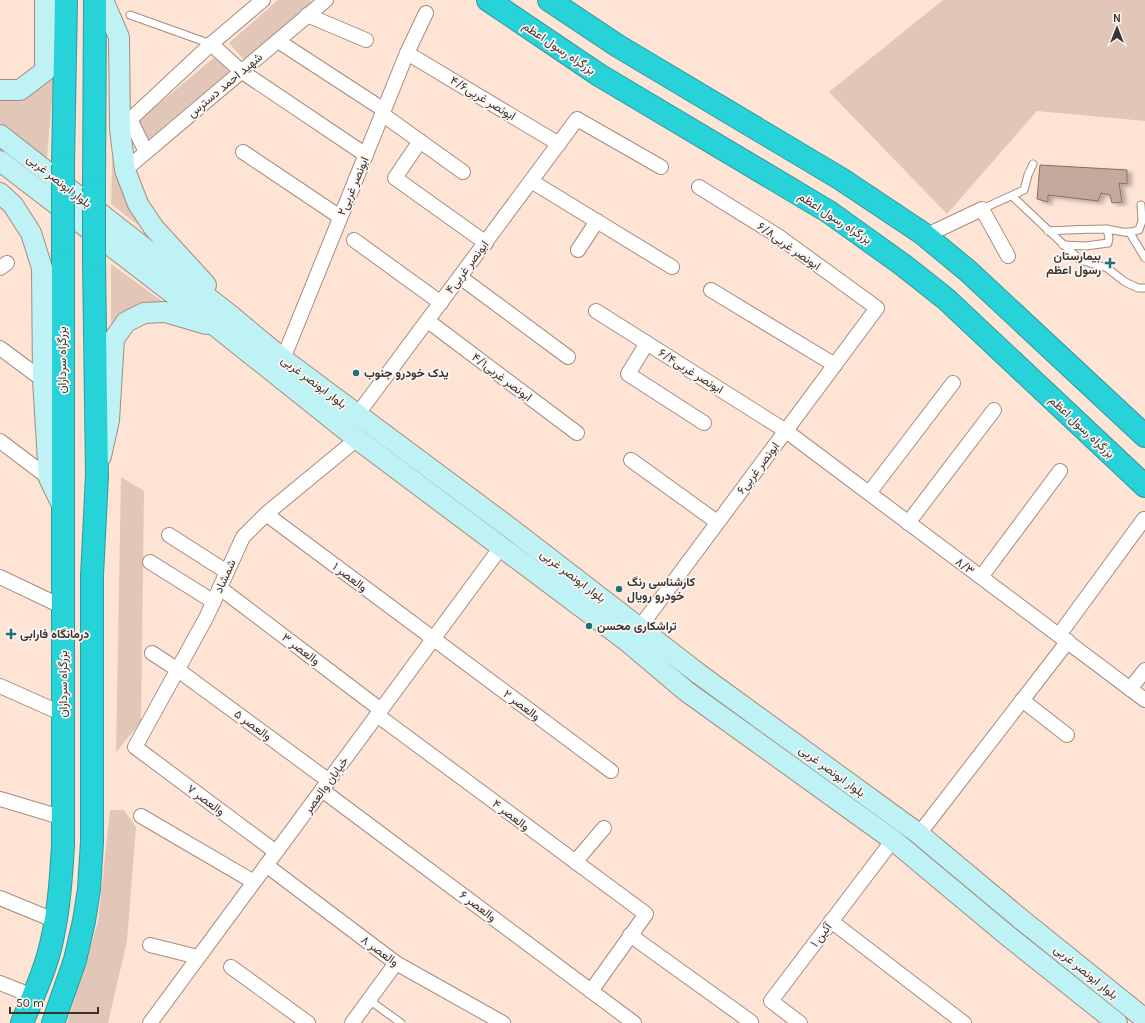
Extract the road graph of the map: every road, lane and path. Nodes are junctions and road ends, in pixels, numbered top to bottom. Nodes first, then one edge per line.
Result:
1 (45, 0) edge
2 (66, 0) edge
3 (95, 0) edge
4 (103, 0) edge
5 (263, 0) edge
6 (326, 0) edge
7 (488, 0) edge
8 (549, 0) edge
9 (124, 8) edge
10 (426, 14) dead end
11 (308, 15) junction
12 (119, 37) junction
13 (65, 39) junction
14 (278, 40) junction
15 (366, 40) dead end
16 (211, 44) junction
17 (407, 53) junction
18 (45, 72) junction
19 (241, 72) junction
20 (0, 90) edge
21 (383, 112) junction
22 (125, 124) junction
23 (0, 135) edge
24 (420, 141) junction
25 (559, 144) junction
26 (146, 152) junction
27 (243, 152) dead end
28 (366, 155) junction
29 (0, 161) edge
30 (1033, 164) dead end
31 (661, 167) dead end
32 (125, 170) junction
33 (463, 172) dead end
34 (531, 181) junction
35 (699, 188) dead end
36 (0, 193) edge
37 (1012, 196) junction
38 (1141, 205) dead end
39 (982, 209) junction
40 (340, 217) junction
41 (597, 221) junction
42 (1107, 229) junction
43 (1048, 231) junction
44 (1130, 233) junction
45 (925, 236) junction
46 (354, 240) dead end
47 (486, 242) junction
48 (1063, 244) junction
49 (578, 250) dead end
50 (1008, 256) dead end
51 (1145, 258) edge
52 (672, 267) dead end
53 (460, 277) junction
54 (1145, 288) edge
55 (711, 290) dead end
56 (441, 303) junction
57 (877, 308) joint
58 (596, 311) dead end
59 (428, 321) junction
60 (224, 322) junction
61 (647, 343) junction
62 (0, 348) edge
63 (568, 357) dead end
64 (283, 359) junction
65 (835, 365) junction
66 (43, 380) junction
67 (953, 383) dead end
68 (994, 410) dead end
69 (357, 415) junction
70 (704, 423) dead end
71 (786, 431) junction
72 (577, 433) dead end
73 (1145, 436) edge
74 (357, 439) junction
75 (0, 441) edge
76 (631, 460) dead end
77 (1060, 471) dead end
78 (97, 475) junction
79 (49, 478) junction
80 (1145, 486) edge
81 (869, 493) junction
82 (62, 505) junction
83 (266, 514) junction
84 (1144, 519) dead end
85 (717, 522) junction
86 (908, 523) junction
87 (169, 535) dead end
88 (501, 547) junction
89 (150, 562) dead end
90 (227, 572) junction
91 (0, 577) edge
92 (981, 577) junction
93 (220, 588) junction
94 (214, 602) junction
95 (63, 607) junction
96 (640, 627) junction
97 (1063, 638) junction
98 (433, 639) junction
99 (152, 653) dead end
100 (178, 670) junction
101 (1145, 670) edge
102 (0, 686) edge
103 (1130, 689) junction
104 (1022, 700) junction
105 (1145, 700) edge
106 (379, 713) junction
107 (63, 714) junction
108 (1066, 735) dead end
109 (135, 747) joint
110 (611, 771) dead end
111 (837, 774) junction
112 (325, 785) junction
113 (826, 791) junction
114 (0, 799) edge
115 (141, 816) dead end
116 (64, 818) junction
117 (604, 828) dead end
118 (919, 834) junction
119 (893, 840) junction
120 (276, 852) junction
121 (575, 862) junction
122 (266, 865) junction
123 (254, 882) junction
124 (0, 898) edge
125 (56, 921) junction
126 (831, 921) junction
127 (630, 935) junction
128 (150, 945) dead end
129 (198, 957) junction
130 (396, 963) junction
131 (231, 967) dead end
132 (0, 983) edge
133 (591, 990) junction
134 (33, 996) junction
135 (369, 1000) junction
136 (1145, 1019) edge
137 (751, 1022) dead end
138 (22, 1023) edge
139 (53, 1023) edge
140 (150, 1023) edge
141 (308, 1023) edge
142 (352, 1023) edge
143 (401, 1023) edge
144 (503, 1023) edge
145 (634, 1023) edge
146 (800, 1023) edge
147 (964, 1023) edge
148 (1116, 1023) edge

1 - 18 main road
2 - 13 highway
3 - 78 highway, bridge
4 - 12 main road
5 - 16 street
6 - 11 street, شهید احمد دسترس
7 - 80 highway, بزرگراه رسول اعظم
8 - 45 highway
9 - 12 main road
9 - 16 lane
10 - 17 street, ۲ابونصر غربی
11 - 14 street, شهید احمد دسترس
11 - 15 street
12 - 22 main road
13 - 18 main road
13 - 82 highway, بزرگراه سرداران, bridge
14 - 19 street, شهید احمد دسترس
14 - 21 street
16 - 19 street
16 - 22 street
17 - 21 street, ۲ابونصر غربی
17 - 25 street, ۴/۶ابونصر غربی
18 - 20 main road
19 - 26 street, شهید احمد دسترس
19 - 28 street
21 - 24 street
21 - 28 street, ۲ابونصر غربی
22 - 26 street
22 - 32 main road
23 - 60 main road, بلوار ابونصر غربی
24 - 33 street
24 - 47 street
25 - 31 street, ۴ابونصر غربی
25 - 34 street, ۴ابونصر غربی
26 - 32 street, شهید احمد دسترس
27 - 40 street
28 - 40 street, ۲ابونصر غربی
29 - 60 main road, بلوار ابونصر غربی
30 - 37 lane
32 - 60 main road
34 - 41 street
34 - 47 street, ۴ابونصر غربی
35 - 57 street, ۶/۸ابونصر غربی
36 - 66 main road
37 - 39 lane
37 - 43 lane
38 - 44 lane
39 - 45 street
39 - 50 street
40 - 64 street, ۲ابونصر غربی
41 - 49 street
41 - 52 street
42 - 43 lane
42 - 44 lane
42 - 48 lane
43 - 48 lane
44 - 51 lane
45 - 73 highway
46 - 56 street
47 - 53 street, ۴ابونصر غربی
48 - 54 lane
53 - 56 street, ۴ابونصر غربی
53 - 63 street
55 - 65 street
56 - 59 street, ۴ابونصر غربی
57 - 65 street, ۶ابونصر غربی
58 - 61 street, ۶/۴ابونصر غربی
59 - 69 street, ۴ابونصر غربی
59 - 72 street, ۴/۱ابونصر غربی
60 - 64 main road, بلوار ابونصر غربی
60 - 74 main road, بلوار ابونصر غربی
60 - 78 main road
61 - 70 street
61 - 71 street, ۶/۴ابونصر غربی
62 - 66 street
64 - 69 main road, بلوار ابونصر غربی
65 - 71 street, ۶ابونصر غربی
66 - 79 main road
67 - 81 street
68 - 86 street
69 - 96 main road, بلوار ابونصر غربی
71 - 81 street, ۸/۳
71 - 85 street, ۶ابونصر غربی
74 - 83 street, شمشاد
74 - 88 main road, بلوار ابونصر غربی
75 - 79 street
76 - 85 street
77 - 92 street
78 - 139 highway
79 - 82 main road
81 - 86 street, ۸/۳
82 - 95 highway, بزرگراه سرداران
83 - 90 street, شمشاد
83 - 98 street, والعصر ۱
84 - 97 street
85 - 96 street, ۶ابونصر غربی
86 - 92 street, ۸/۳
87 - 90 street
88 - 98 street, خیابان والعصر
88 - 113 main road, بلوار ابونصر غربی
89 - 94 street
90 - 93 street, شمشاد
91 - 95 street
92 - 97 street, ۸/۳
93 - 94 street, شمشاد
93 - 106 street, والعصر ۳
94 - 100 street, شمشاد
95 - 107 highway, بزرگراه سرداران
96 - 111 main road, بلوار ابونصر غربی
97 - 103 street, ۸/۳
97 - 104 street
98 - 106 street, خیابان والعصر
98 - 110 street, والعصر ۲
99 - 100 street, والعصر ۵
100 - 109 street, شمشاد
100 - 112 street, والعصر ۵
101 - 103 street
102 - 107 street
103 - 105 street, ۸/۳
104 - 108 street
104 - 118 street
106 - 112 street, خیابان والعصر
106 - 121 street, والعصر ۴
107 - 116 highway, بزرگراه سرداران
109 - 120 street, والعصر ۷
111 - 113 main road
111 - 118 main road, بلوار ابونصر غربی
112 - 120 street, خیابان والعصر
112 - 133 street, والعصر ۶
113 - 119 main road, بلوار ابونصر غربی
114 - 116 street
115 - 123 street
116 - 125 highway, بزرگراه سرداران
117 - 121 street
118 - 136 main road, بلوار ابونصر غربی
119 - 126 street, آئین ۱
119 - 148 main road, بلوار ابونصر غربی
120 - 122 street, خیابان والعصر
121 - 127 street, والعصر ۴
122 - 123 street, خیابان والعصر
122 - 130 street, والعصر ۸
123 - 129 street, خیابان والعصر
124 - 125 street
125 - 134 highway, بزرگراه سرداران
126 - 146 street, آئین ۱
126 - 147 street
127 - 133 street
127 - 137 street
128 - 129 street
129 - 140 street, خیابان والعصر
130 - 135 street
130 - 144 street, والعصر ۸
131 - 141 street
132 - 134 street
133 - 145 street, والعصر ۶
134 - 138 highway, بزرگراه سرداران
135 - 142 street
135 - 143 lane

